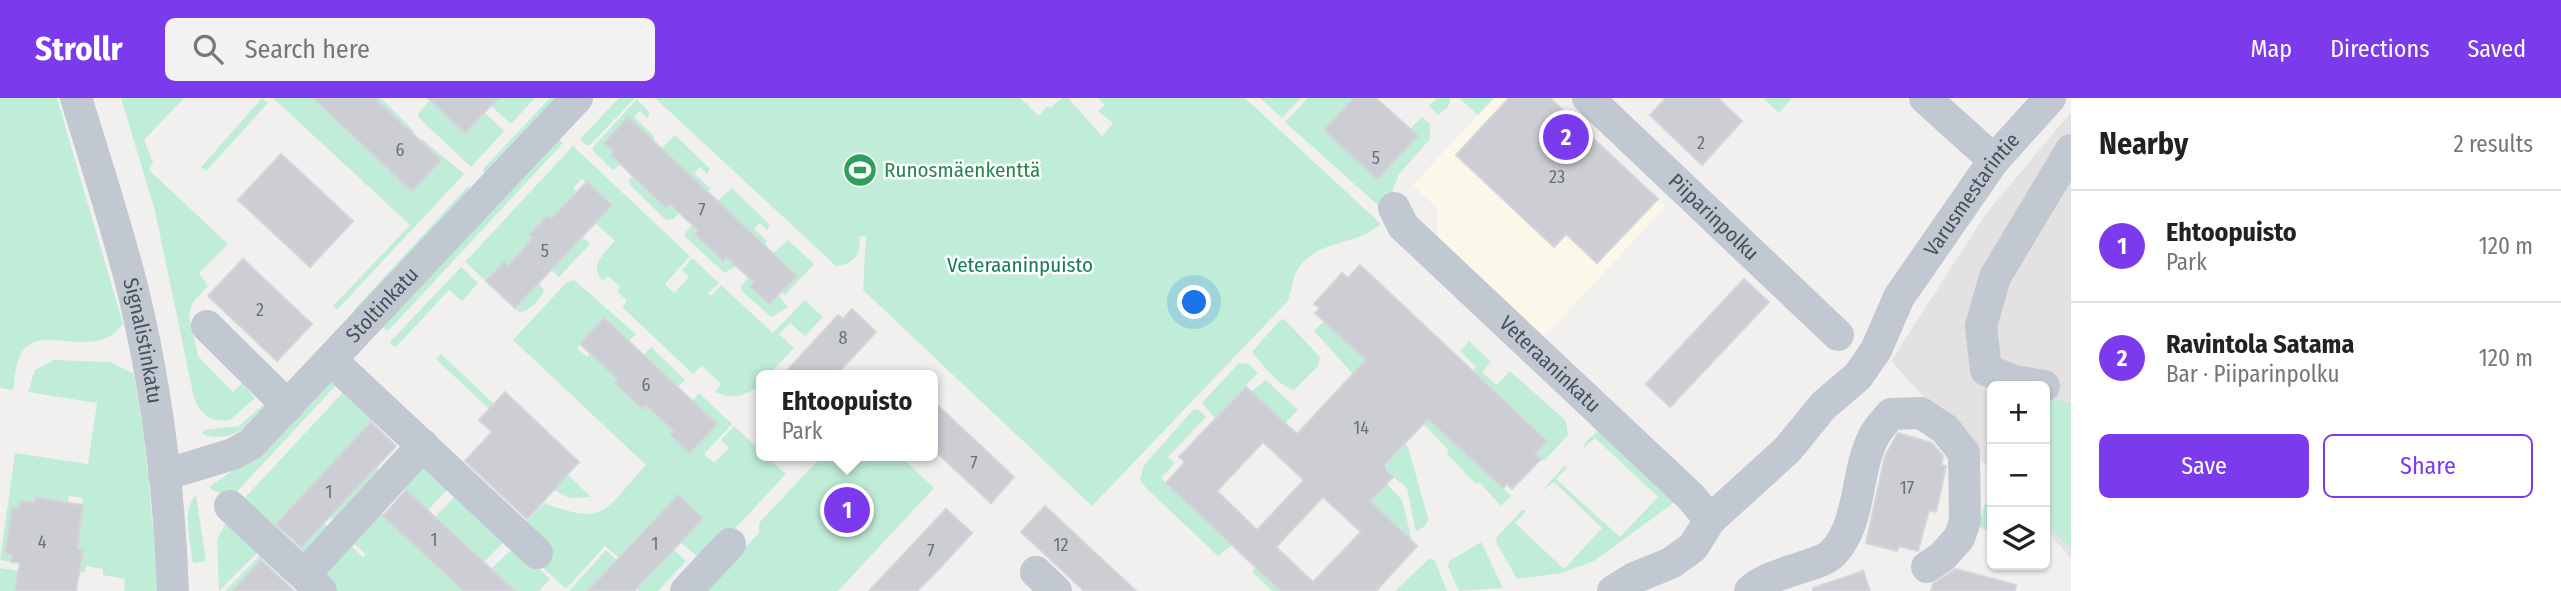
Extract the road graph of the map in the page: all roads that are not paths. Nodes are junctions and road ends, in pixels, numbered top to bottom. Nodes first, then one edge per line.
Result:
1 (576, 98) edge
2 (1588, 98) edge
3 (1925, 98) edge
4 (2050, 98) edge
5 (79, 100) edge
6 (2071, 150) edge
7 (1994, 160) junction
8 (1394, 208) dead end
9 (207, 326) dead end
10 (1838, 335) dead end
11 (331, 360) junction
12 (2014, 381) edge
13 (2050, 387) edge
14 (2071, 391) edge
15 (288, 406) junction
16 (423, 445) junction
17 (164, 475) junction
18 (230, 506) dead end
19 (1710, 520) junction
20 (730, 544) dead end
21 (537, 553) dead end
22 (1927, 567) dead end
23 (312, 583) edge
24 (1630, 587) edge
25 (173, 591) edge
26 (687, 591) edge
27 (1750, 591) edge

1 - 11 street, Stoltinkatu
2 - 10 street, Piiparinpolku
3 - 7 street
4 - 7 street, Varusmestarintie
5 - 17 street, Signalistinkatu
6 - 12 street
7 - 19 street, Varusmestarintie
8 - 19 street, Veteraaninkatu
9 - 15 street
11 - 15 street, Stoltinkatu
11 - 16 street
13 - 14 street
15 - 17 street, Stoltinkatu
16 - 21 street
16 - 23 street
17 - 25 street, Signalistinkatu
18 - 23 street
19 - 24 street, Varusmestarintie
20 - 26 street
22 - 27 street

